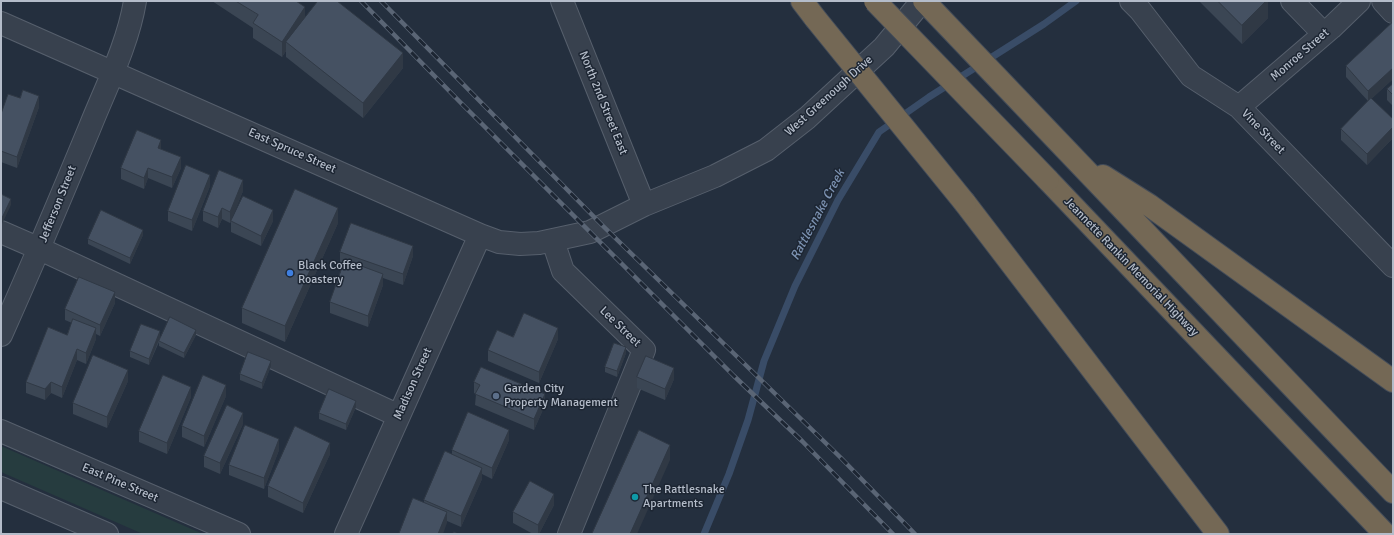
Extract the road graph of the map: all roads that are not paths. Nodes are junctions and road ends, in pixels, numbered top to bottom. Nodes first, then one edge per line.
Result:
1 (135, 1) edge
2 (562, 1) edge
3 (802, 1) edge
4 (875, 1) edge
5 (923, 1) edge
6 (1292, 1) edge
7 (1359, 1) edge
8 (1383, 1) edge
9 (1136, 5) edge
10 (1393, 12) edge
11 (1, 23) edge
12 (1324, 34) junction
13 (112, 72) junction
14 (1239, 107) junction
15 (1072, 156) junction
16 (644, 205) junction
17 (1, 232) edge
18 (590, 232) joint
19 (480, 235) junction
20 (553, 241) junction
21 (40, 249) junction
22 (1393, 266) edge
23 (1, 335) edge
24 (1393, 381) edge
25 (399, 416) junction
26 (1, 431) edge
27 (1, 488) edge
28 (1393, 492) edge
29 (107, 534) edge
30 (239, 534) edge
31 (346, 534) edge
32 (569, 534) edge
33 (1218, 534) edge
34 (1385, 534) edge

1 - 13 street, Jefferson Street
2 - 16 street, North 2nd Street East
3 - 33 highway, bridge
4 - 34 highway, Jeannette Rankin Memorial Highway, bridge
5 - 15 highway
5 - 16 street, West Greenough Drive
6 - 12 street
7 - 12 street, Monroe Street
8 - 10 street
9 - 14 street, Vine Street
11 - 13 street, East Spruce Street
12 - 14 street, Monroe Street
13 - 19 street, East Spruce Street
13 - 21 street, Jefferson Street
14 - 22 street, Vine Street
15 - 24 highway
15 - 28 highway
16 - 18 street, West Greenough Drive
17 - 21 street
18 - 20 street, East Spruce Street
19 - 20 street, East Spruce Street
19 - 25 street, Madison Street
20 - 32 street, Lee Street
21 - 23 street, Jefferson Street
21 - 25 street
25 - 31 street, Madison Street
26 - 30 street, East Pine Street
27 - 29 street

